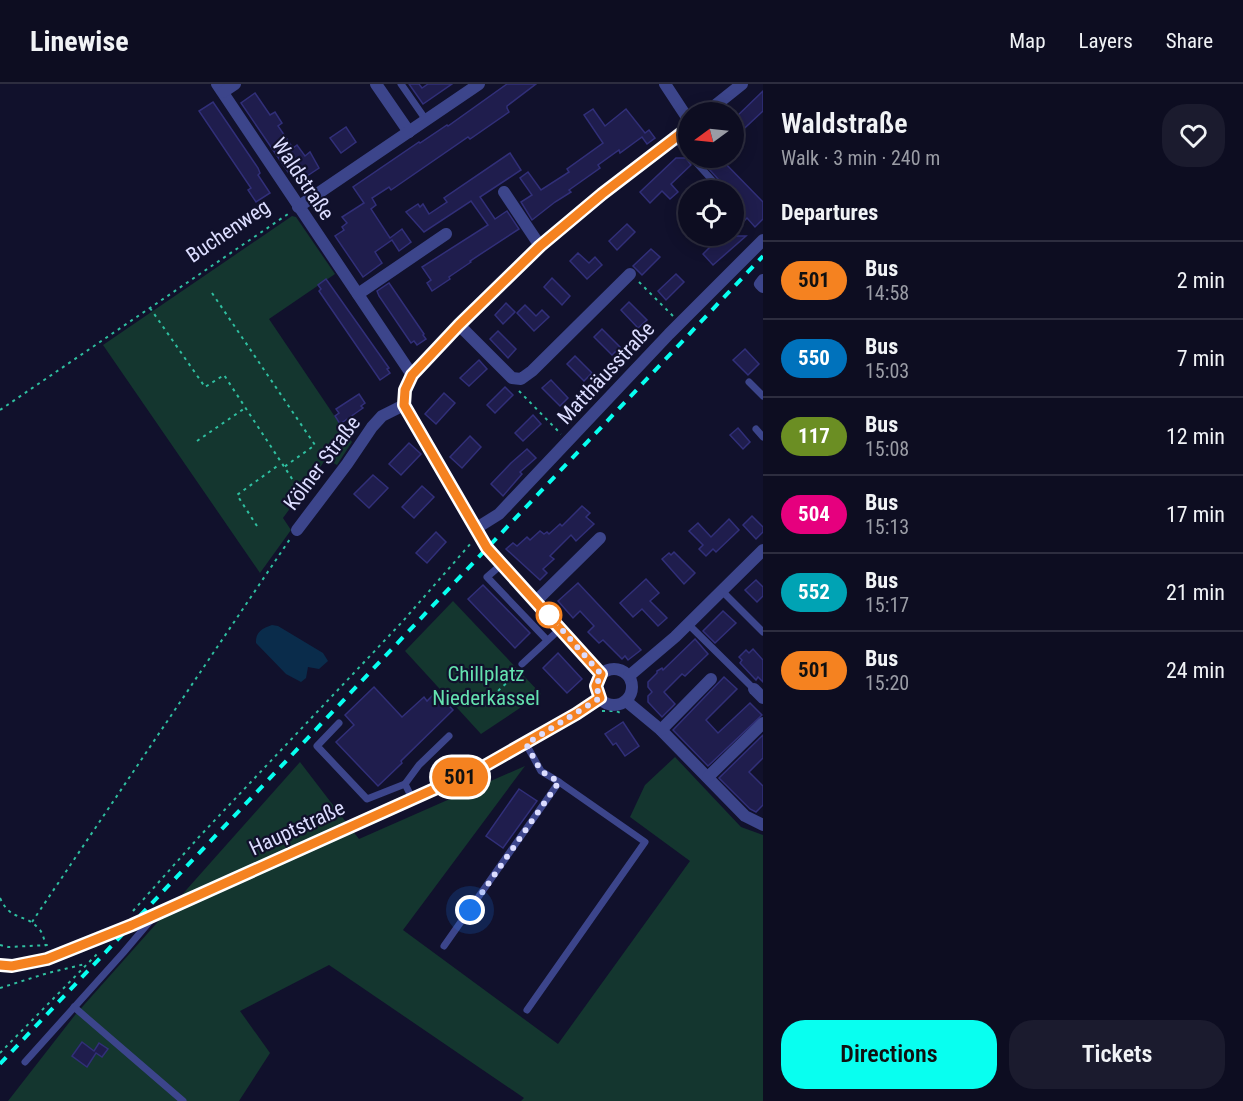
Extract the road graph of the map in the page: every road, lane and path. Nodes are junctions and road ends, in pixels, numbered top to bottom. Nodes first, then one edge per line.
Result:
1 (235, 84) edge
2 (376, 84) edge
3 (401, 84) edge
4 (479, 84) edge
5 (665, 84) edge
6 (742, 84) edge
7 (220, 88) edge
8 (720, 102) edge
9 (678, 104) edge
10 (426, 120) junction
11 (409, 132) junction
12 (678, 136) edge
13 (675, 138) junction
14 (678, 141) edge
15 (701, 168) edge
16 (712, 180) dead end
17 (504, 192) dead end
18 (298, 207) junction
19 (446, 234) dead end
20 (763, 240) edge
21 (540, 246) junction
22 (630, 274) joint
23 (763, 280) edge
24 (763, 287) edge
25 (212, 293) dead end
26 (358, 294) junction
27 (150, 308) junction
28 (680, 323) junction
29 (459, 325) junction
30 (412, 375) junction
31 (512, 378) junction
32 (749, 382) dead end
33 (763, 396) edge
34 (404, 405) junction
35 (245, 408) junction
36 (0, 410) edge
37 (756, 429) dead end
38 (763, 437) edge
39 (197, 441) dead end
40 (568, 441) junction
41 (281, 463) junction
42 (284, 467) junction
43 (315, 503) junction
44 (257, 525) dead end
45 (297, 530) joint
46 (477, 532) junction
47 (600, 538) dead end
48 (763, 550) edge
49 (502, 564) junction
50 (722, 591) junction
51 (536, 601) junction
52 (688, 624) junction
53 (561, 628) junction
54 (763, 632) edge
55 (547, 640) junction
56 (522, 663) joint
57 (601, 674) junction
58 (629, 676) junction
59 (711, 679) dead end
60 (758, 693) edge
61 (600, 698) junction
62 (486, 701) dead end
63 (626, 701) junction
64 (339, 723) dead end
65 (763, 723) edge
66 (661, 730) junction
67 (449, 736) dead end
68 (526, 744) junction
69 (708, 777) junction
70 (559, 782) junction
71 (405, 784) junction
72 (412, 798) junction
73 (763, 825) edge
74 (0, 898) edge
75 (132, 912) dead end
76 (155, 915) junction
77 (32, 922) junction
78 (55, 943) dead end
79 (0, 945) edge
80 (46, 945) junction
81 (444, 946) dead end
82 (105, 950) dead end
83 (47, 959) junction
84 (85, 964) junction
85 (0, 966) edge
86 (48, 973) junction
87 (0, 988) edge
88 (74, 1007) junction
89 (527, 1010) dead end
90 (0, 1053) edge
91 (25, 1062) dead end
92 (183, 1101) edge

1 - 7 street
2 - 11 street
3 - 10 lane
4 - 10 street, Buchenweg
5 - 9 street
6 - 8 street
7 - 18 street, Waldstraße
10 - 11 street, Buchenweg
11 - 18 street, Buchenweg
12 - 13 street
13 - 14 lane
13 - 21 street
15 - 16 lane
17 - 21 street
18 - 26 street, Waldstraße
18 - 27 path, Buchenweg
19 - 26 street
20 - 28 street, Matthäusstraße
21 - 29 street
22 - 28 path
22 - 31 street
23 - 24 street
25 - 42 path
26 - 30 street, Waldstraße
27 - 35 path
27 - 36 path, Buchenweg
28 - 40 street, Matthäusstraße
29 - 30 street
29 - 31 street
30 - 34 street
31 - 40 path
32 - 33 lane
34 - 43 street, Kölner Straße
34 - 46 street
35 - 39 path
35 - 41 path
37 - 38 lane
40 - 46 street, Matthäusstraße
41 - 42 path
41 - 44 path
42 - 43 path
43 - 45 street, Kölner Straße
45 - 77 path
46 - 49 street
46 - 75 path
47 - 51 street
48 - 50 street
49 - 51 street
49 - 55 lane
50 - 52 street
50 - 54 lane
51 - 53 street
52 - 58 street
52 - 60 lane
53 - 55 lane
53 - 57 street
55 - 56 lane
56 - 62 path
57 - 58 street
57 - 61 street
58 - 63 street
59 - 66 street
61 - 63 street
61 - 68 street, Hauptstraße
63 - 66 street
64 - 71 lane
65 - 69 street
66 - 69 street
67 - 71 lane
68 - 70 lane
68 - 72 street, Hauptstraße
69 - 73 street
70 - 81 lane
70 - 89 lane
71 - 72 lane
72 - 76 street, Hauptstraße
74 - 77 path
76 - 83 street, Hauptstraße
76 - 88 lane
77 - 80 path
78 - 80 path
79 - 80 path
80 - 83 path
82 - 84 path
83 - 85 street, Hauptstraße
83 - 86 path
84 - 86 path
84 - 90 path
86 - 87 path
88 - 91 lane
88 - 92 lane

